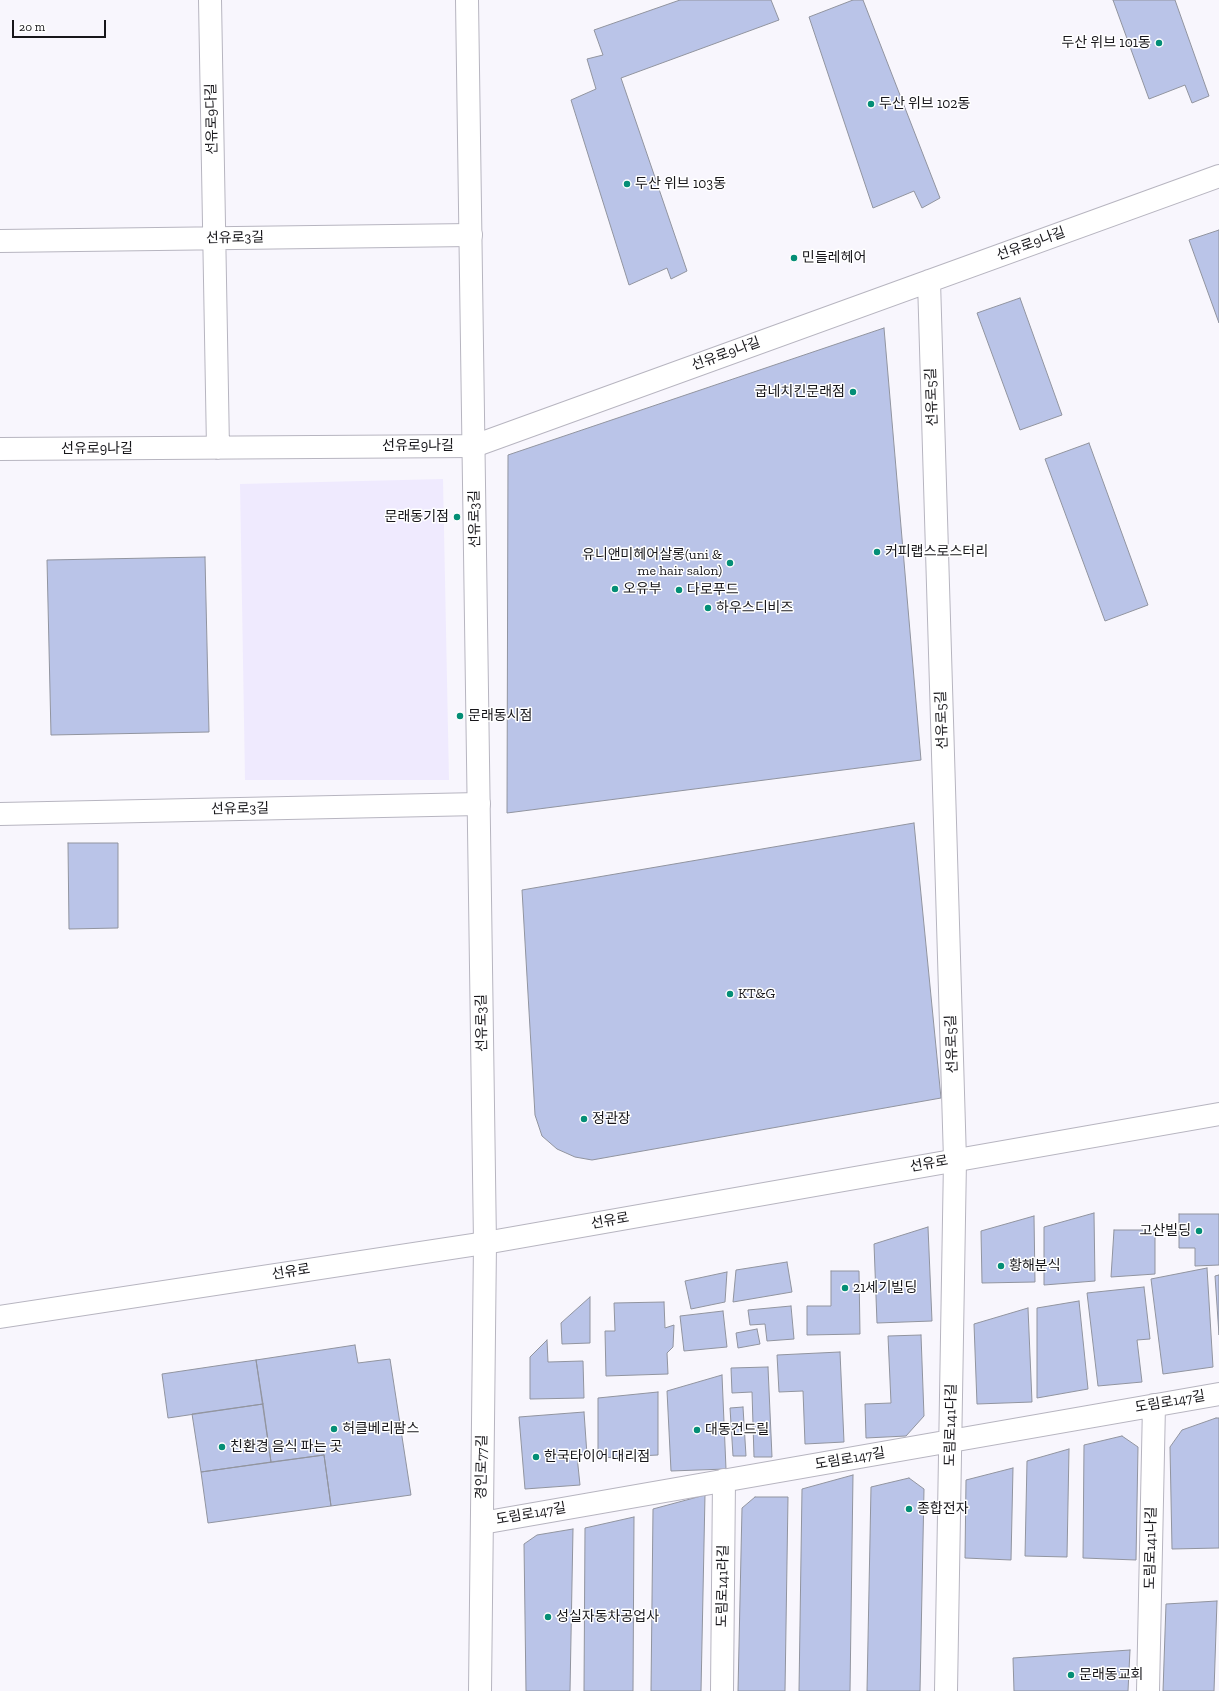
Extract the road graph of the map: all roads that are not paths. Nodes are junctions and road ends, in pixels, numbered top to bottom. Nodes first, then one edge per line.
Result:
1 (210, 0) edge
2 (467, 0) edge
3 (1219, 176) edge
4 (471, 235) junction
5 (214, 239) junction
6 (0, 240) edge
7 (929, 281) junction
8 (474, 446) junction
9 (218, 448) junction
10 (0, 450) edge
11 (479, 804) junction
12 (0, 814) edge
13 (1219, 1114) edge
14 (955, 1160) junction
15 (485, 1242) junction
16 (0, 1317) edge
17 (1219, 1394) edge
18 (1154, 1405) junction
19 (950, 1442) junction
20 (724, 1480) junction
21 (482, 1522) junction
22 (480, 1691) edge
23 (722, 1691) edge
24 (946, 1691) edge
25 (1148, 1691) edge

1 - 5 street, 선유로9다길
2 - 4 street, 선유로3길
3 - 7 street, 선유로9나길
4 - 5 street, 선유로3길
4 - 8 street, 선유로3길
5 - 6 street, 선유로3길
5 - 9 street
7 - 8 street, 선유로9나길
7 - 14 street, 선유로5길
8 - 9 street, 선유로9나길
8 - 11 street, 선유로3길
9 - 10 street, 선유로9나길
11 - 12 street, 선유로3길
11 - 15 street, 선유로3길
13 - 14 street, 선유로
14 - 15 street, 선유로
14 - 19 street, 도림로141다길
15 - 16 street, 선유로
15 - 21 street, 경인로77길
17 - 18 street, 도림로147길
18 - 19 street, 도림로147길
18 - 25 street, 도림로141나길
19 - 20 street, 도림로147길
19 - 24 street, 도림로141다길
20 - 21 street, 도림로147길
20 - 23 street, 도림로141라길
21 - 22 street, 경인로77길

